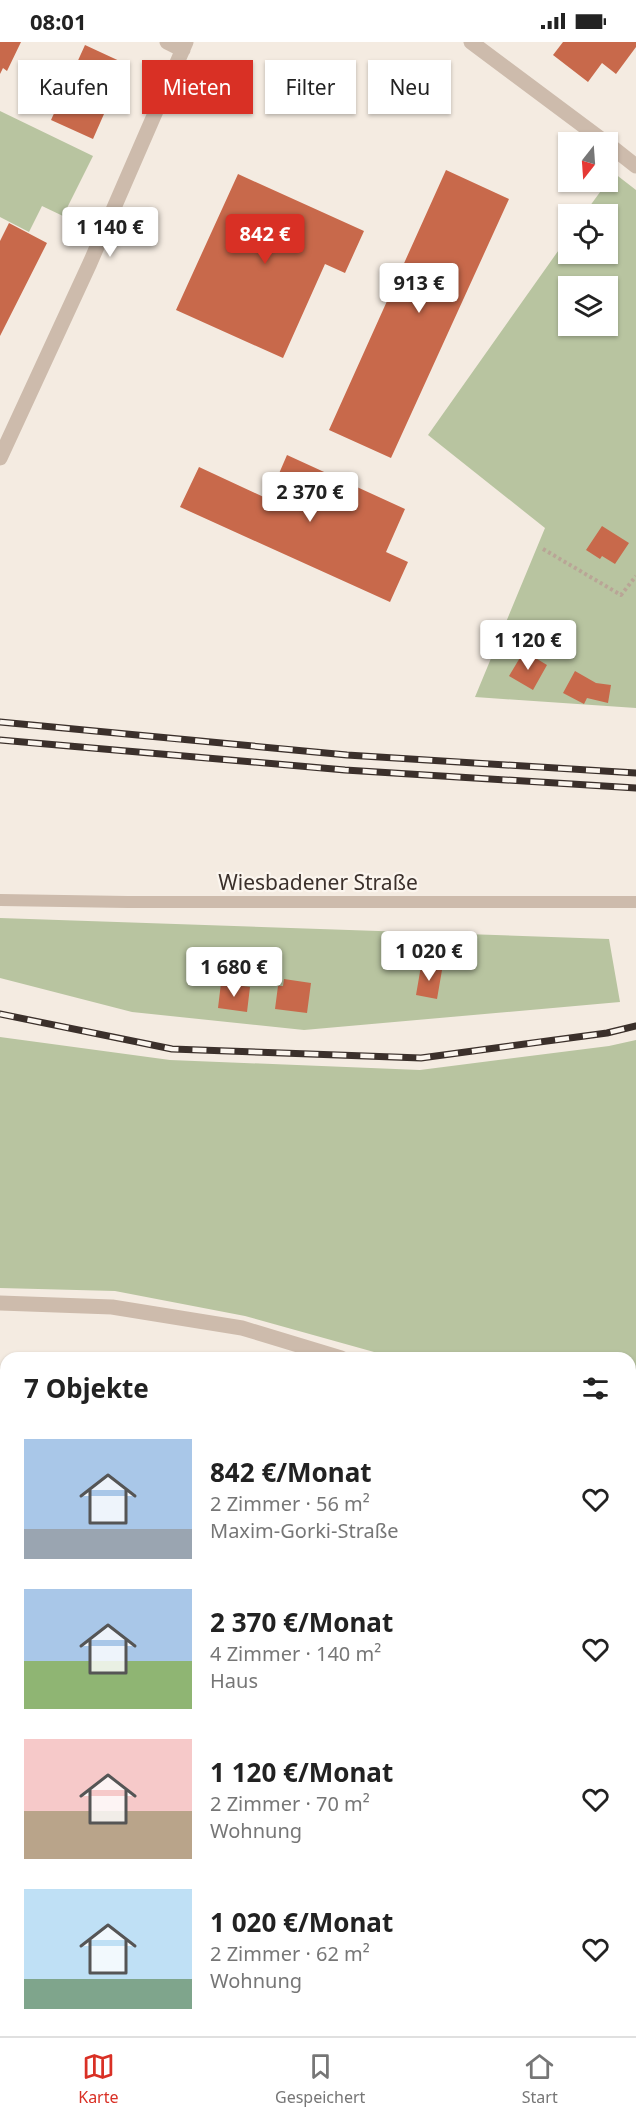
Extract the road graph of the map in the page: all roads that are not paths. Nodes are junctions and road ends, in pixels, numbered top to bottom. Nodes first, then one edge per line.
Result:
1 (167, 42) edge
2 (471, 42) edge
3 (184, 46) edge
4 (591, 132) edge
5 (618, 152) edge
6 (636, 166) edge
7 (1, 456) edge
8 (0, 900) edge
9 (636, 902) edge
10 (0, 1303) edge
11 (320, 1352) edge

1 - 3 street
2 - 4 street
3 - 7 street
5 - 6 street
8 - 9 lane, Wiesbadener Straße
10 - 11 street

